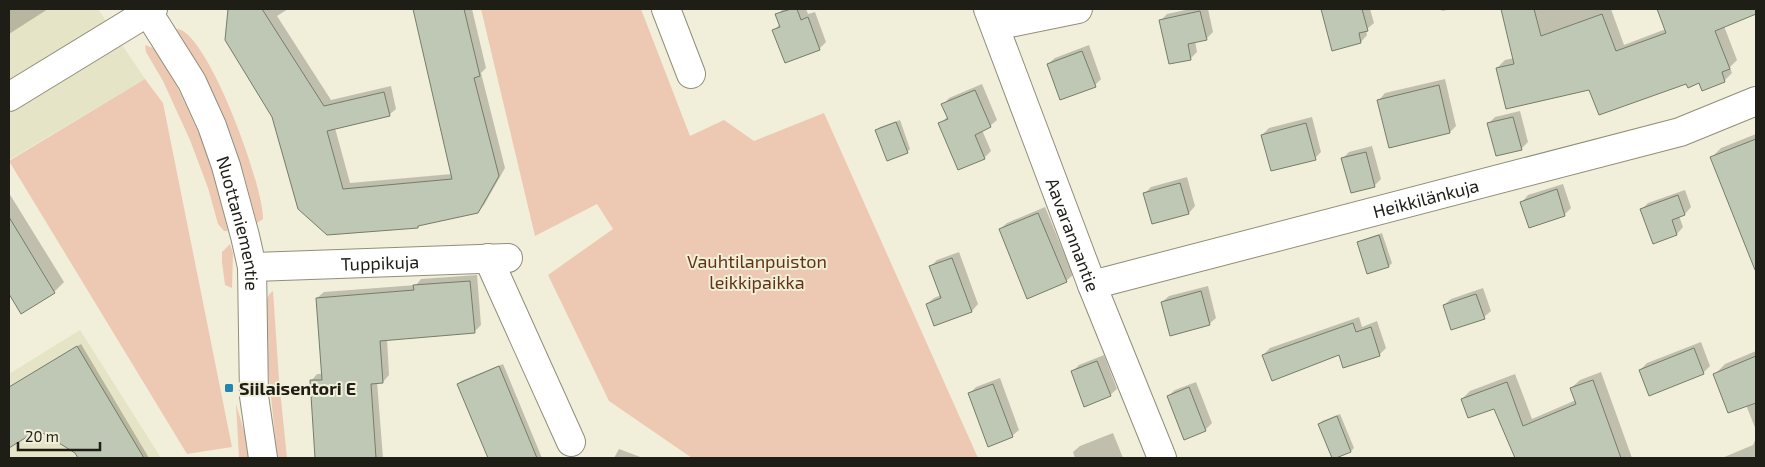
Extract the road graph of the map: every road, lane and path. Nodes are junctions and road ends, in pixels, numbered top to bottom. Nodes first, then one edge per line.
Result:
1 (666, 9) edge
2 (1078, 9) edge
3 (149, 10) edge
4 (991, 18) edge
5 (691, 74) dead end
6 (9, 97) edge
7 (1756, 101) edge
8 (252, 267) junction
9 (1092, 285) junction
10 (571, 442) dead end
11 (264, 458) edge
12 (1162, 458) edge

1 - 5 street
2 - 4 street
3 - 6 street
3 - 8 street, Nuottaniementie
4 - 9 street, Aavarannantie
7 - 9 street, Heikkilänkuja
8 - 10 street, Tuppikuja
8 - 11 street, Nuottaniementie
9 - 12 street, Aavarannantie

